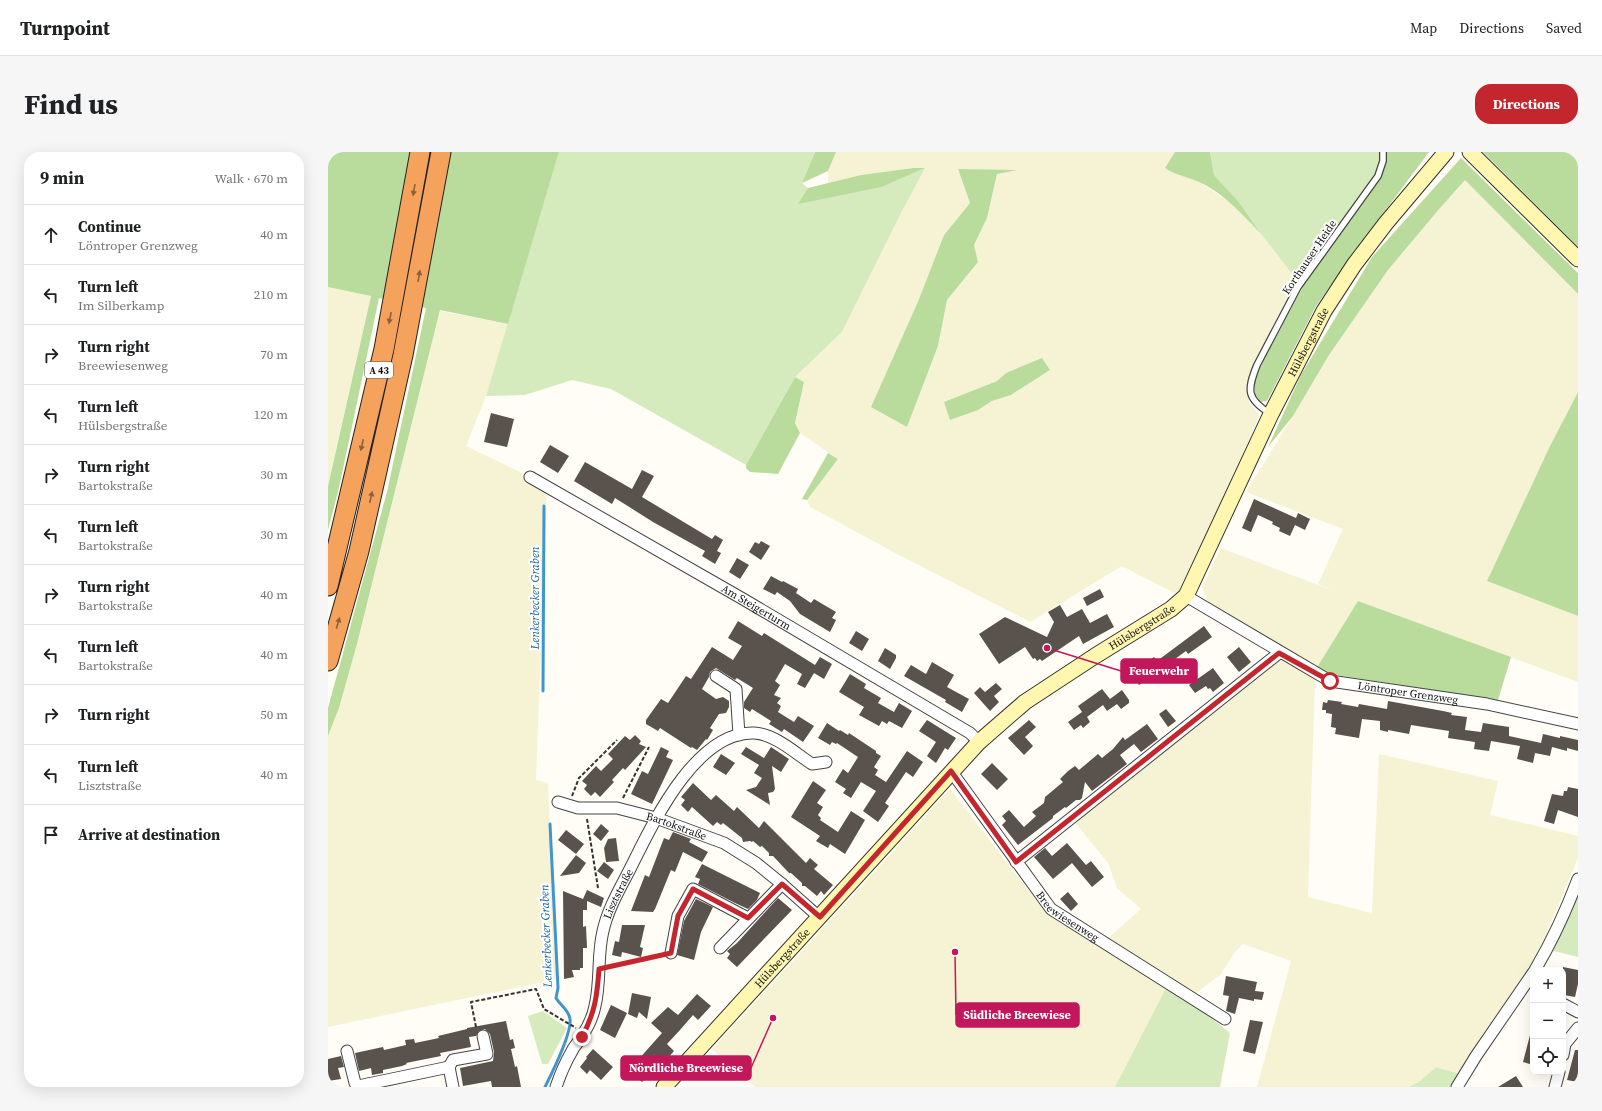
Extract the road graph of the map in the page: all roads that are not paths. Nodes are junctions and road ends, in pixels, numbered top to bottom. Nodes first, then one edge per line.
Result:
1 (420, 152) edge
2 (441, 152) edge
3 (1383, 152) edge
4 (1446, 152) edge
5 (1470, 152) edge
6 (1578, 259) edge
7 (1271, 414) junction
8 (530, 477) dead end
9 (328, 586) edge
10 (1186, 596) junction
11 (1279, 653) junction
12 (328, 661) edge
13 (716, 676) dead end
14 (1578, 724) edge
15 (739, 735) junction
16 (979, 742) junction
17 (826, 762) dead end
18 (951, 771) junction
19 (558, 802) dead end
20 (656, 818) junction
21 (1016, 862) junction
22 (1578, 879) edge
23 (782, 884) junction
24 (820, 917) junction
25 (748, 918) junction
26 (720, 948) dead end
27 (671, 953) road end
28 (1536, 967) edge
29 (1530, 977) edge
30 (1566, 1006) edge
31 (1578, 1012) edge
32 (1225, 1019) dead end
33 (1578, 1028) edge
34 (483, 1036) road end
35 (1566, 1043) edge
36 (347, 1052) dead end
37 (448, 1067) junction
38 (1558, 1075) edge
39 (368, 1086) edge
40 (453, 1087) edge
41 (556, 1087) edge
42 (664, 1087) edge
43 (1457, 1087) edge
44 (1555, 1087) edge

1 -> 9 highway, A 43
12 -> 2 highway, A 43
3 - 7 lane, Korthauser Heide
4 - 7 street, Hülsbergstraße
5 - 6 street
7 - 10 street, Hülsbergstraße
8 - 16 street, Am Steigerturm
10 - 11 street, Löntroper Grenzweg
10 - 16 street, Hülsbergstraße
11 - 14 street, Löntroper Grenzweg
11 - 21 street
13 - 15 street
15 - 17 street, Lisztstraße
15 - 20 street, Lisztstraße
16 - 18 street, Hülsbergstraße
18 - 21 street, Breewiesenweg
18 - 24 street, Hülsbergstraße
19 - 20 street, Bartokstraße
20 - 23 street, Bartokstraße
20 - 41 street, Lisztstraße
21 - 32 street, Breewiesenweg
22 - 28 street
23 - 24 street, Bartokstraße
23 - 25 street
24 - 42 street, Hülsbergstraße
25 - 26 street
25 - 27 street
29 - 43 street
30 - 31 street
33 - 35 street
34 - 37 street
36 - 39 street
37 - 39 street
37 - 40 street
38 - 44 street

